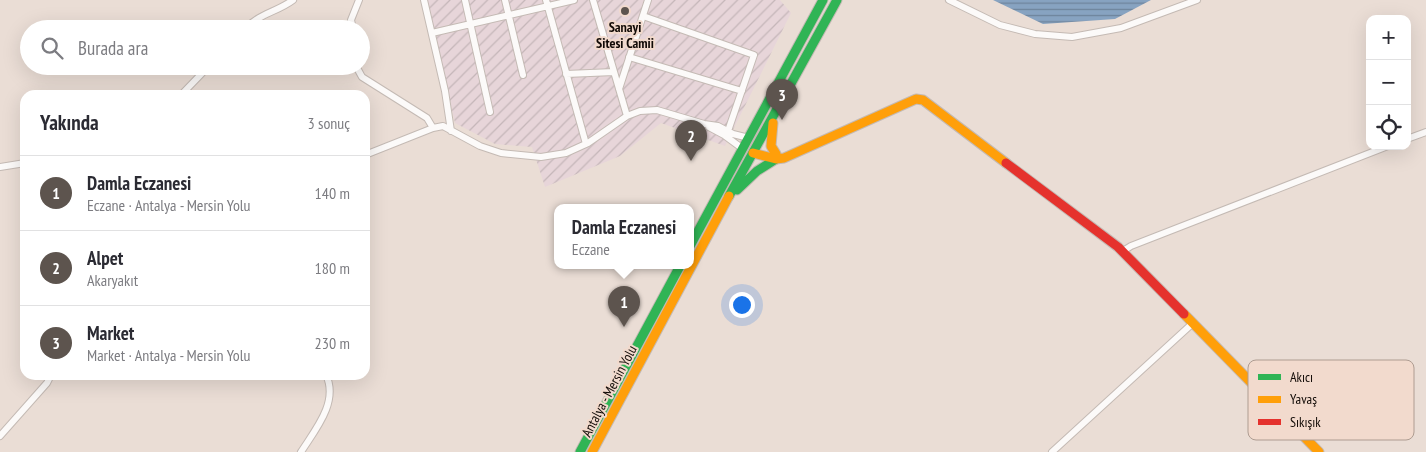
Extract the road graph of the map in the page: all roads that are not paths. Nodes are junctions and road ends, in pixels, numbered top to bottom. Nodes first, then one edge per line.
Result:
1 (294, 0) edge
2 (359, 0) edge
3 (424, 0) edge
4 (464, 0) edge
5 (506, 0) edge
6 (574, 0) edge
7 (593, 0) edge
8 (648, 0) edge
9 (823, 0) edge
10 (837, 0) edge
11 (949, 0) edge
12 (1197, 0) edge
13 (546, 3) edge
14 (509, 14) junction
15 (643, 16) junction
16 (253, 20) edge
17 (352, 20) edge
18 (470, 24) junction
19 (432, 33) junction
20 (629, 57) junction
21 (614, 72) junction
22 (566, 74) junction
23 (201, 75) edge
24 (361, 75) edge
25 (523, 75) dead end
26 (619, 89) junction
27 (187, 90) edge
28 (742, 91) junction
29 (490, 112) dead end
30 (774, 114) junction
31 (627, 116) junction
32 (704, 124) junction
33 (433, 128) junction
34 (451, 131) junction
35 (728, 131) junction
36 (1426, 132) edge
37 (749, 138) junction
38 (1411, 138) edge
39 (758, 143) junction
40 (586, 144) junction
41 (743, 149) junction
42 (1378, 150) edge
43 (370, 153) edge
44 (753, 153) junction
45 (779, 157) junction
46 (20, 164) edge
47 (0, 167) edge
48 (724, 204) junction
49 (694, 239) edge
50 (1122, 251) junction
51 (694, 260) edge
52 (678, 269) edge
53 (689, 269) edge
54 (1193, 323) junction
55 (1248, 379) edge
56 (48, 380) edge
57 (328, 380) edge
58 (0, 436) edge
59 (1308, 440) edge
60 (301, 452) edge
61 (580, 452) edge
62 (592, 452) edge
63 (1052, 452) edge
64 (1320, 452) edge

1 - 16 street
2 - 17 street
3 - 19 street
4 - 18 street
5 - 14 street
6 - 13 street
7 - 21 street
8 - 15 street
9 - 37 main road
10 - 30 main road, Antalya - Mersin Yolu
11 - 12 street
13 - 14 street
13 - 22 street
14 - 18 street
14 - 25 street
15 - 20 street
15 - 28 street
18 - 19 street
18 - 29 street
19 - 34 street
20 - 26 street
20 - 28 street
21 - 22 street
21 - 26 street
22 - 40 street
23 - 27 street
24 - 33 street
26 - 31 street
28 - 35 street
30 - 39 main road, Antalya - Mersin Yolu
30 - 45 main road
31 - 32 street
31 - 40 street
32 - 35 street
32 - 41 street
33 - 34 street
33 - 43 street
34 - 40 street
35 - 37 street
36 - 38 street
37 - 39 main road
37 - 41 main road
39 - 44 main road, Antalya - Mersin Yolu
39 - 45 street
41 - 44 main road
41 - 49 main road
42 - 50 street
44 - 45 main road
44 - 48 main road, Antalya - Mersin Yolu
45 - 48 main road
45 - 50 main road
46 - 47 street
48 - 51 main road, Antalya - Mersin Yolu
50 - 54 main road
52 - 61 main road, Antalya - Mersin Yolu
53 - 62 main road, Antalya - Mersin Yolu
54 - 55 main road
54 - 63 street
56 - 58 street
57 - 60 street
59 - 64 main road

